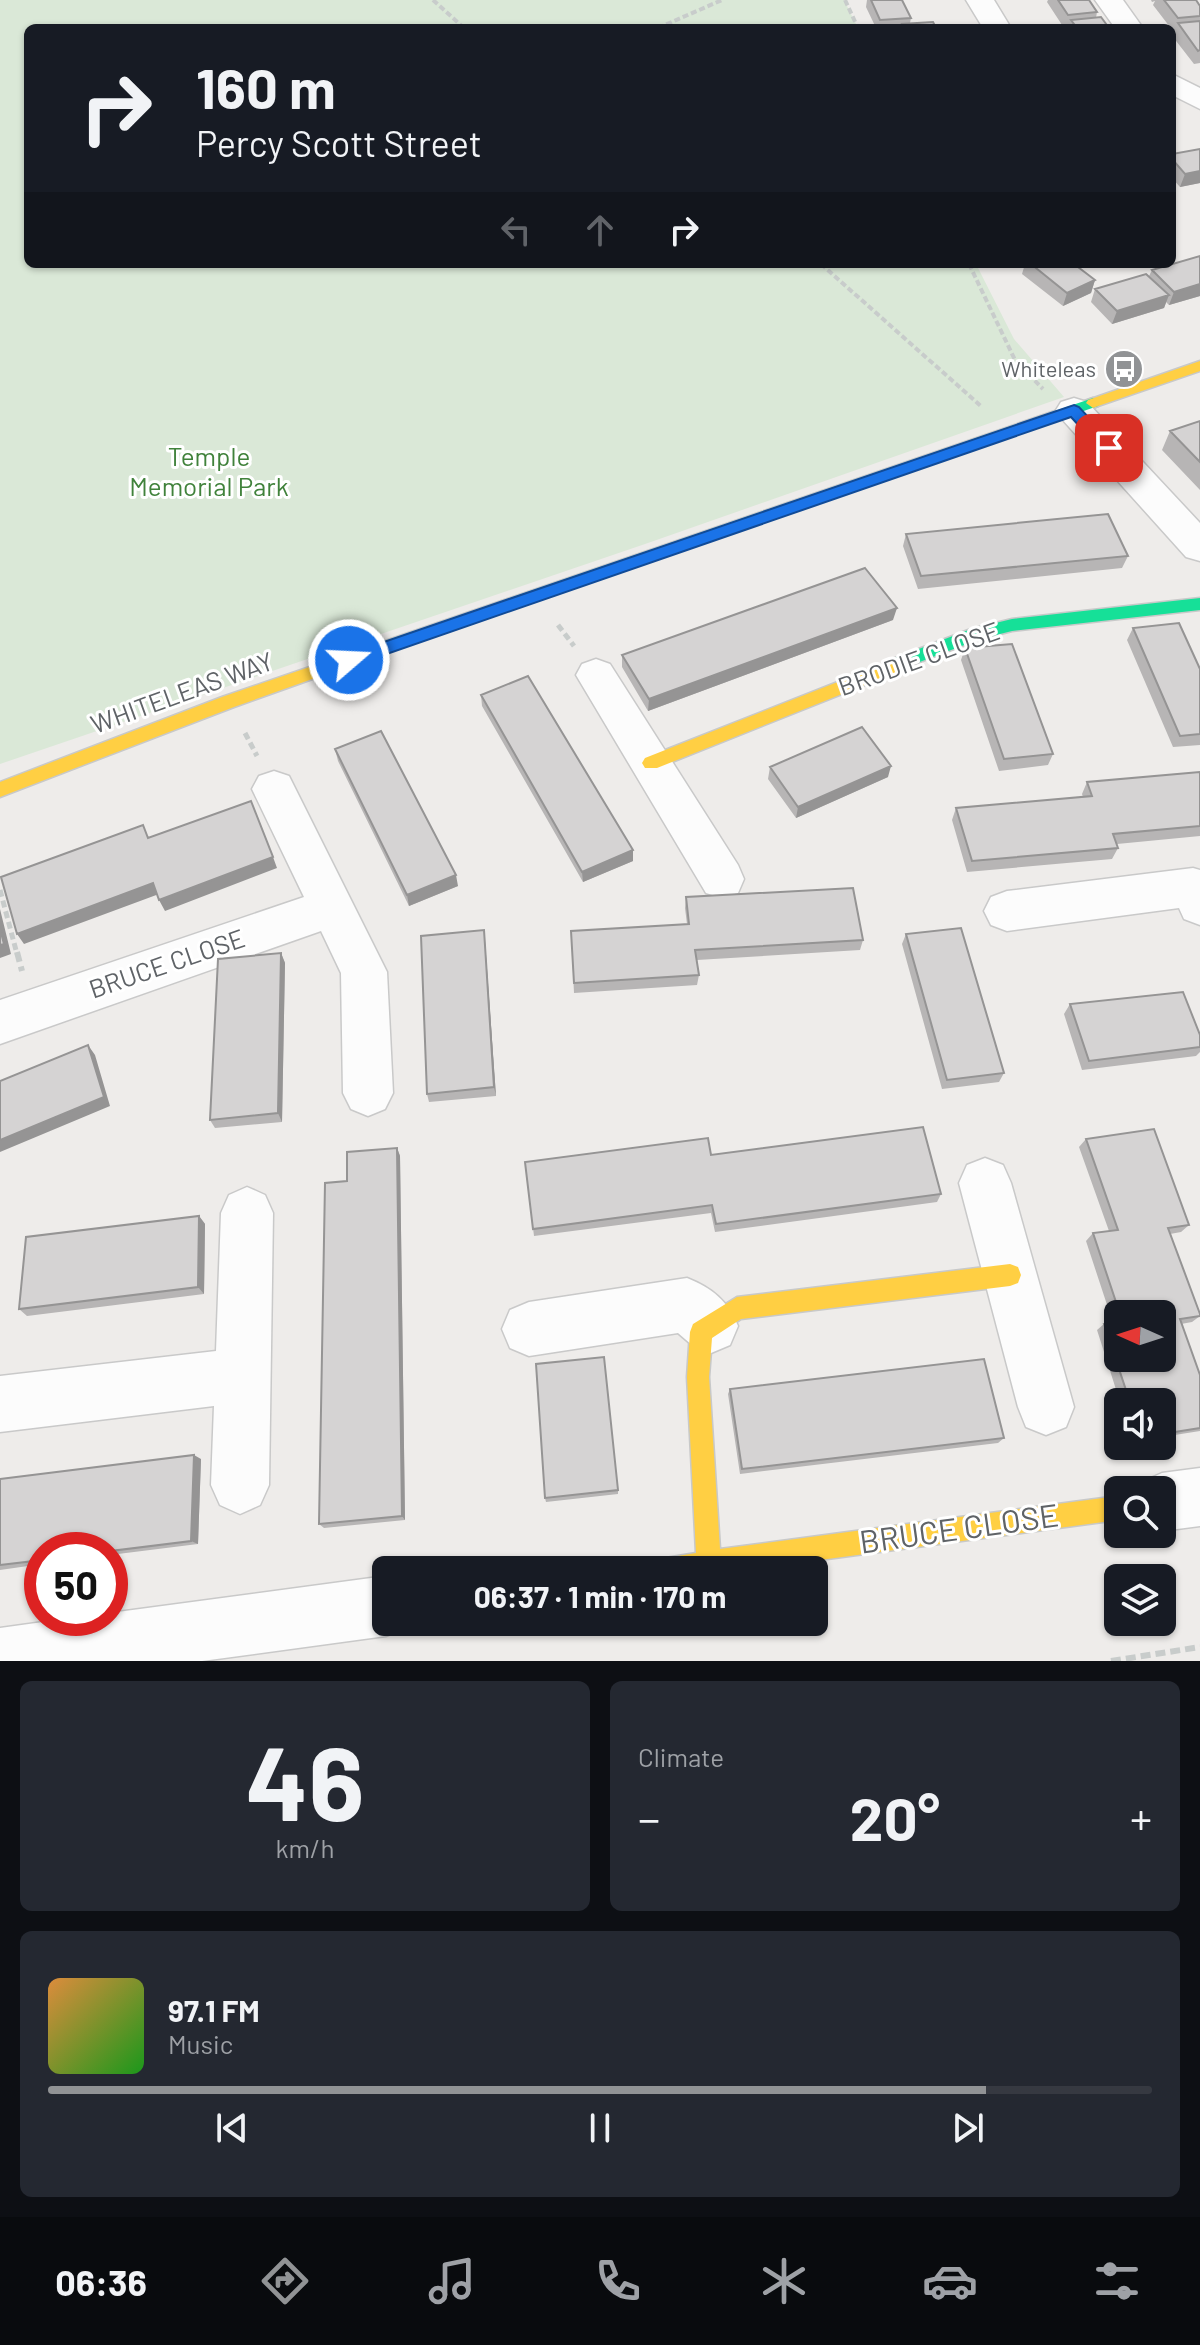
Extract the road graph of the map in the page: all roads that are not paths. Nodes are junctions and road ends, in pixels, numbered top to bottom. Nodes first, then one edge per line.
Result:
1 (980, 0) edge
2 (1109, 0) edge
3 (995, 24) edge
4 (1126, 24) edge
5 (1176, 85) edge
6 (1200, 100) edge
7 (1200, 366) edge
8 (1070, 412) junction
9 (1200, 547) edge
10 (1200, 604) edge
11 (596, 675) road end
12 (651, 763) junction
13 (274, 789) road end
14 (0, 790) edge
15 (722, 879) dead end
16 (1200, 905) edge
17 (333, 907) junction
18 (1007, 911) dead end
19 (16, 1016) edge
20 (368, 1093) dead end
21 (985, 1183) dead end
22 (247, 1213) dead end
23 (1010, 1275) junction
24 (711, 1326) junction
25 (529, 1329) dead end
26 (243, 1375) junction
27 (0, 1404) edge
28 (1046, 1407) dead end
29 (240, 1485) dead end
30 (1200, 1497) edge
31 (1176, 1500) edge
32 (1104, 1510) edge
33 (709, 1556) edge
34 (761, 1556) edge
35 (372, 1608) edge
36 (0, 1658) edge

1 - 3 street
2 - 4 street
5 - 6 street
7 - 8 main road, WHITELEAS WAY
8 - 9 street
8 - 14 main road, WHITELEAS WAY
10 - 12 main road, BRODIE CLOSE
11 - 12 street
12 - 15 street
13 - 17 street
16 - 18 street
17 - 19 street, BRUCE CLOSE
17 - 20 street
21 - 23 street
22 - 26 street
23 - 24 main road
23 - 28 street
24 - 25 street
24 - 33 main road
26 - 27 street
26 - 29 street
30 - 31 street
32 - 34 main road, BRUCE CLOSE
35 - 36 street

